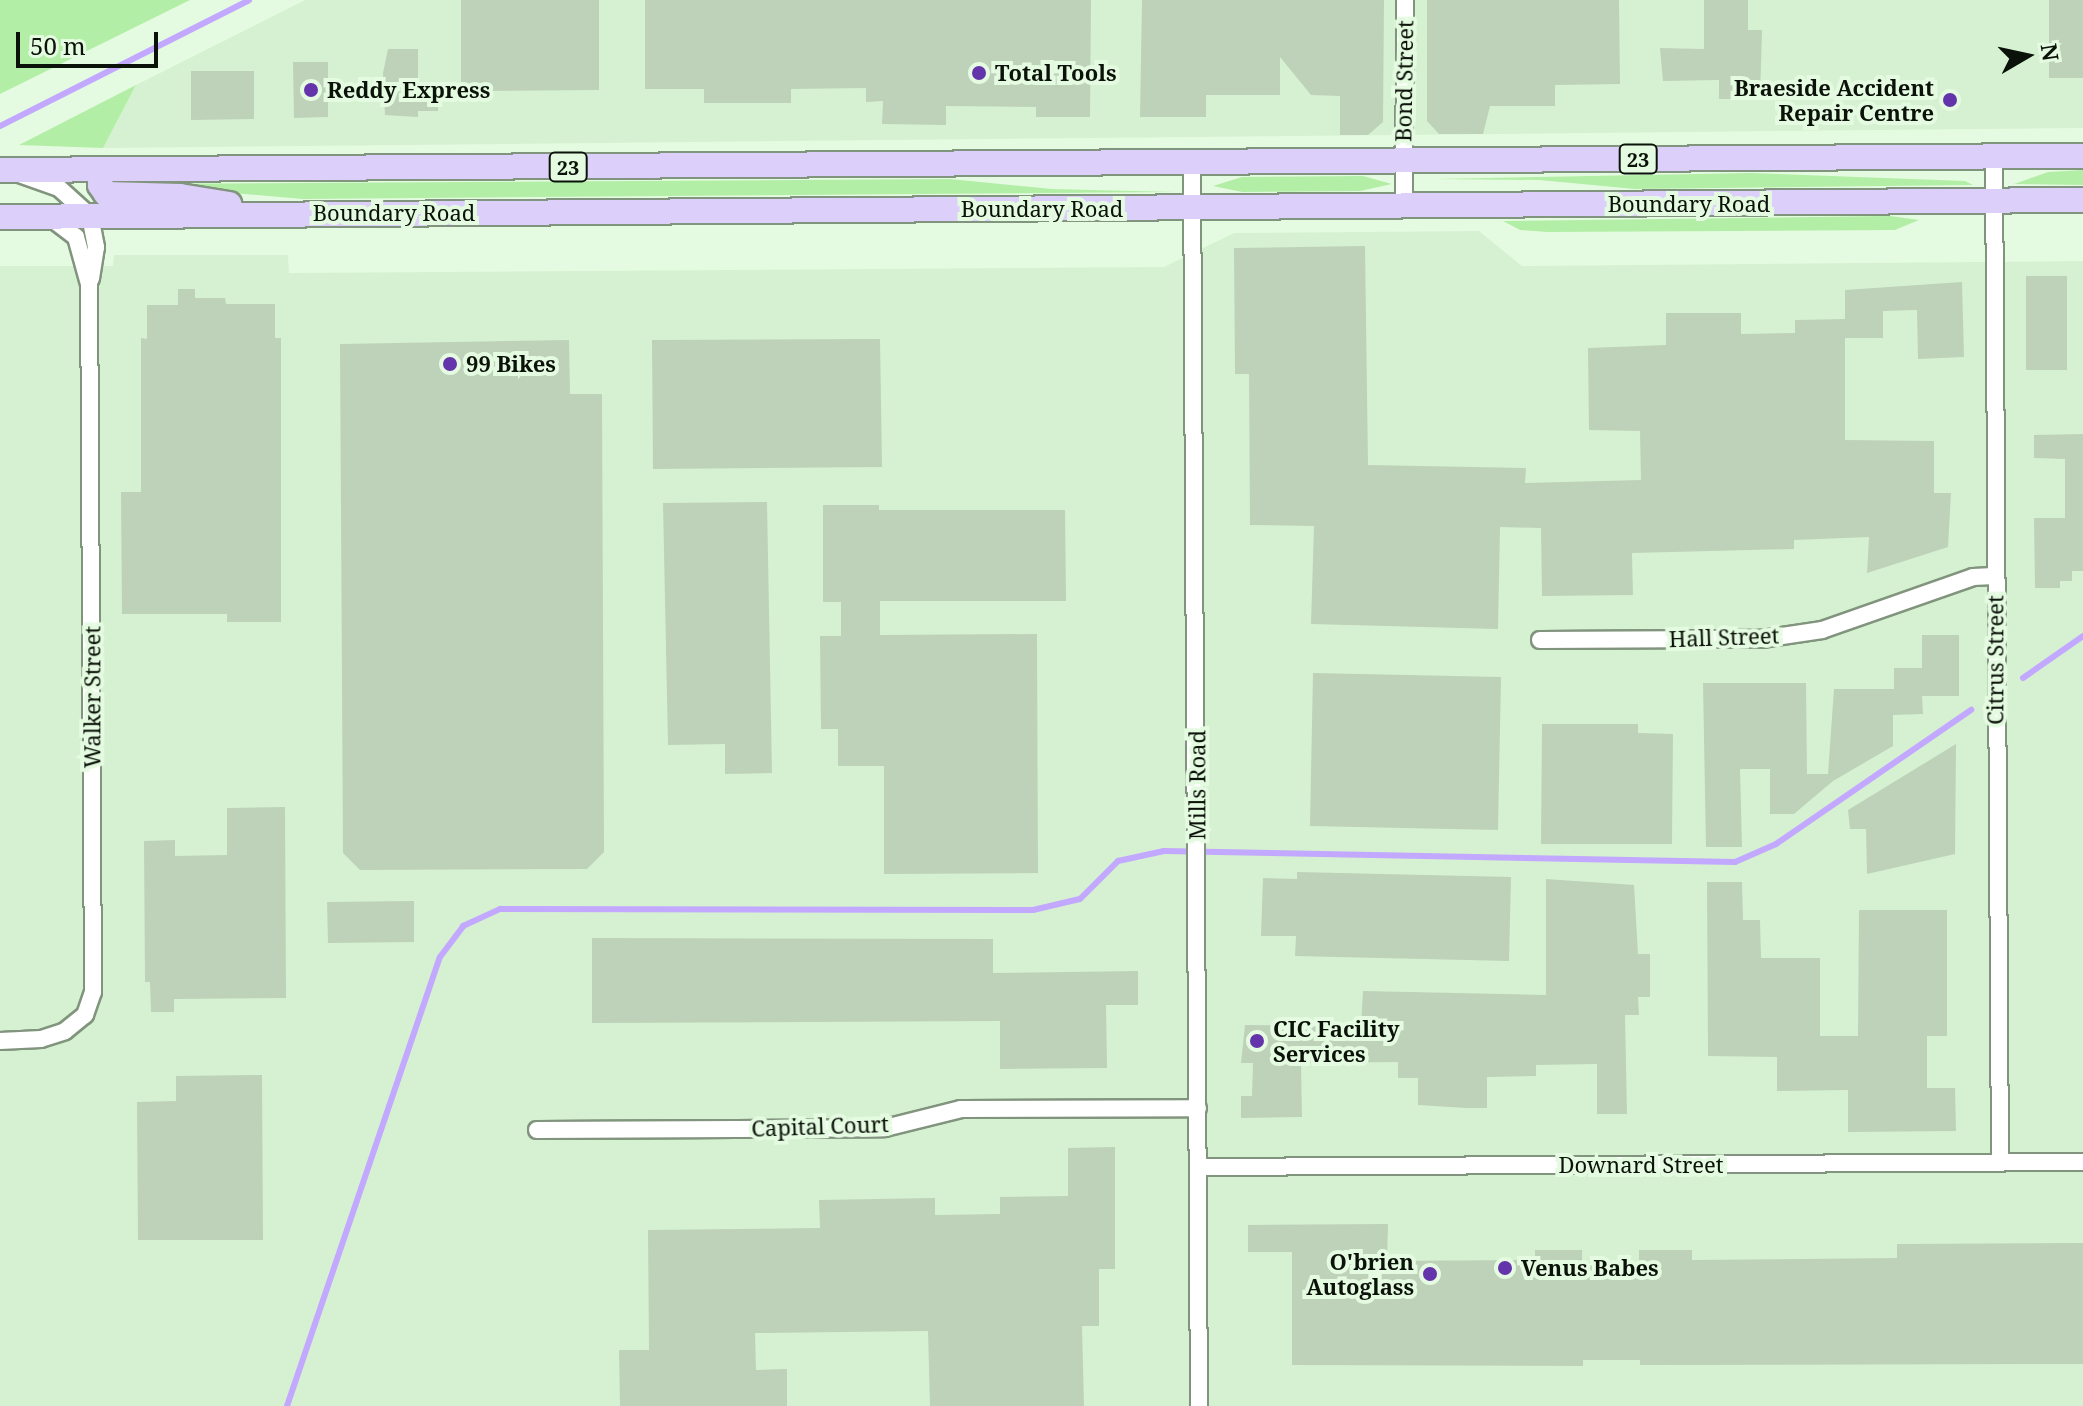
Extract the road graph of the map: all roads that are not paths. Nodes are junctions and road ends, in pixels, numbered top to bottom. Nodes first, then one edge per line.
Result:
1 (1405, 0) edge
2 (1994, 156) junction
3 (2083, 156) edge
4 (1404, 161) junction
5 (1192, 163) junction
6 (4, 170) edge
7 (101, 170) junction
8 (2083, 200) edge
9 (1994, 202) junction
10 (1404, 206) junction
11 (1193, 209) junction
12 (270, 214) junction
13 (47, 216) junction
14 (90, 216) junction
15 (0, 217) edge
16 (89, 284) junction
17 (1994, 576) junction
18 (1540, 640) dead end
19 (0, 1041) edge
20 (1198, 1108) junction
21 (537, 1130) dead end
22 (2083, 1162) edge
23 (2000, 1163) junction
24 (1199, 1167) junction
25 (1199, 1406) edge

1 - 4 street, Bond Street
2 - 3 main road, Boundary Road / 23
2 - 4 main road, Boundary Road / 23
2 - 9 street, Citrus Street
4 - 5 main road, Boundary Road / 23
4 - 10 street, Bond Street
5 - 7 main road, Boundary Road / 23
5 - 11 street, Mills Road
6 - 7 main road, Boundary Road / 23
6 - 14 street
7 - 12 main road
8 - 9 main road, Boundary Road / 23
9 - 10 main road, Boundary Road / 23
9 - 17 street, Citrus Street
10 - 11 main road, Boundary Road / 23
11 - 12 main road, Boundary Road / 23
11 - 20 street, Mills Road
12 - 14 main road, Boundary Road / 23
13 - 14 main road, Boundary Road / 23
13 - 15 main road, Boundary Road / 23
13 - 16 street, Walker Street
14 - 16 street, Walker Street
16 - 19 street, Walker Street
17 - 18 street, Hall Street
17 - 23 street, Citrus Street
20 - 21 street, Capital Court
20 - 24 street, Mills Road
22 - 23 street, Downard Street
23 - 24 street, Downard Street
24 - 25 street, Mills Road

